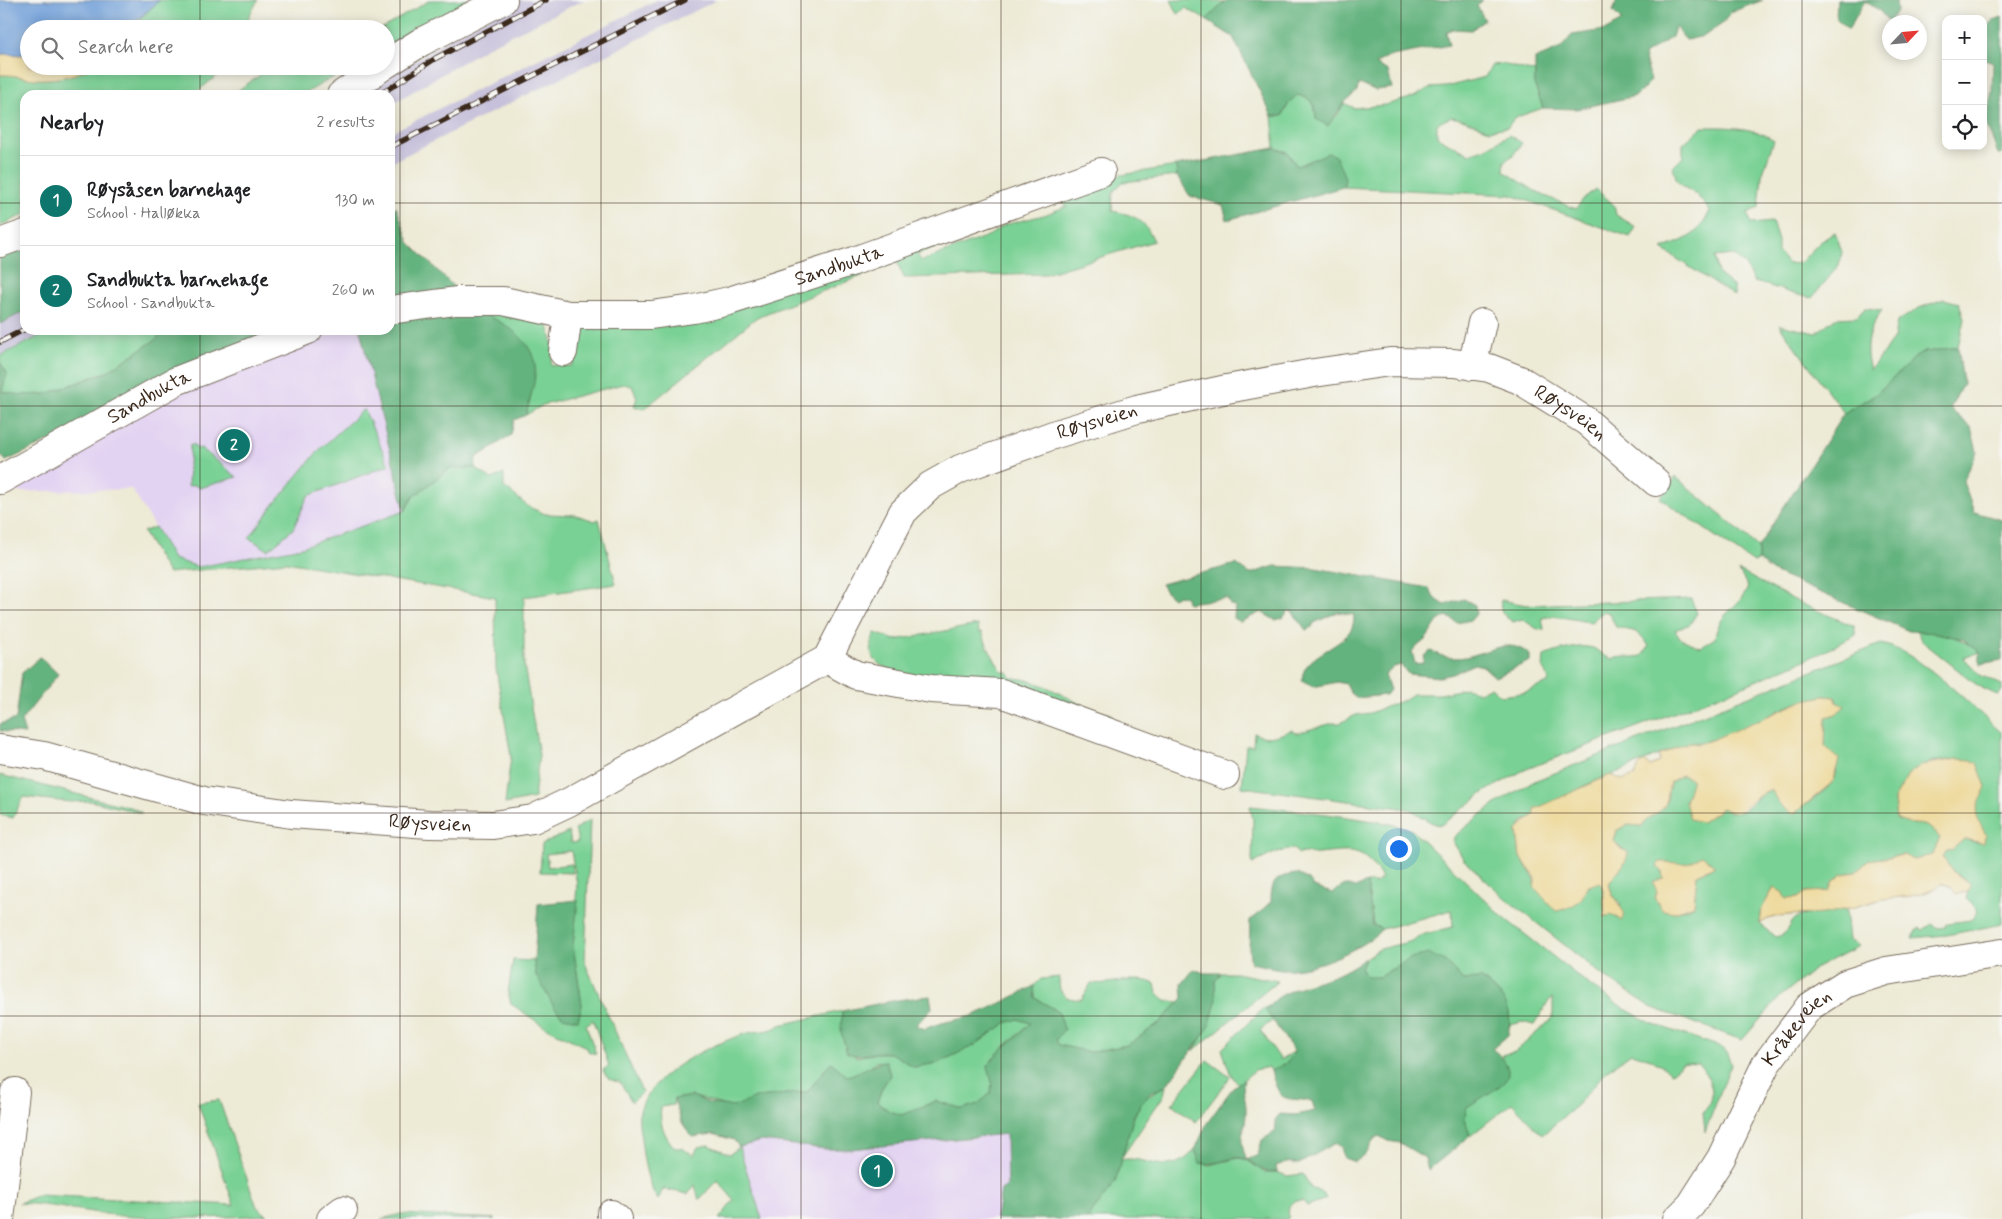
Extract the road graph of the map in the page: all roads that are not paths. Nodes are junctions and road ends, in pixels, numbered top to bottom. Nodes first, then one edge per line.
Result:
1 (503, 0) edge
2 (395, 59) edge
3 (370, 75) edge
4 (348, 90) edge
5 (1100, 172) dead end
6 (20, 236) edge
7 (0, 244) edge
8 (395, 309) edge
9 (568, 315) junction
10 (1482, 323) dead end
11 (295, 335) edge
12 (563, 352) dead end
13 (1472, 366) junction
14 (0, 480) edge
15 (1656, 482) dead end
16 (827, 659) junction
17 (0, 749) edge
18 (1225, 775) dead end
19 (2002, 953) edge
20 (15, 1092) dead end
21 (0, 1219) edge
22 (1677, 1219) edge

1 - 2 street
3 - 4 street
5 - 9 street, Sandbukta
6 - 7 street
8 - 9 street, Sandbukta
9 - 12 street
10 - 13 street
11 - 14 street, Sandbukta
13 - 15 street, Røysveien
13 - 16 street, Røysveien
16 - 17 street, Røysveien
16 - 18 street
19 - 22 street, Kråkeveien
20 - 21 street

